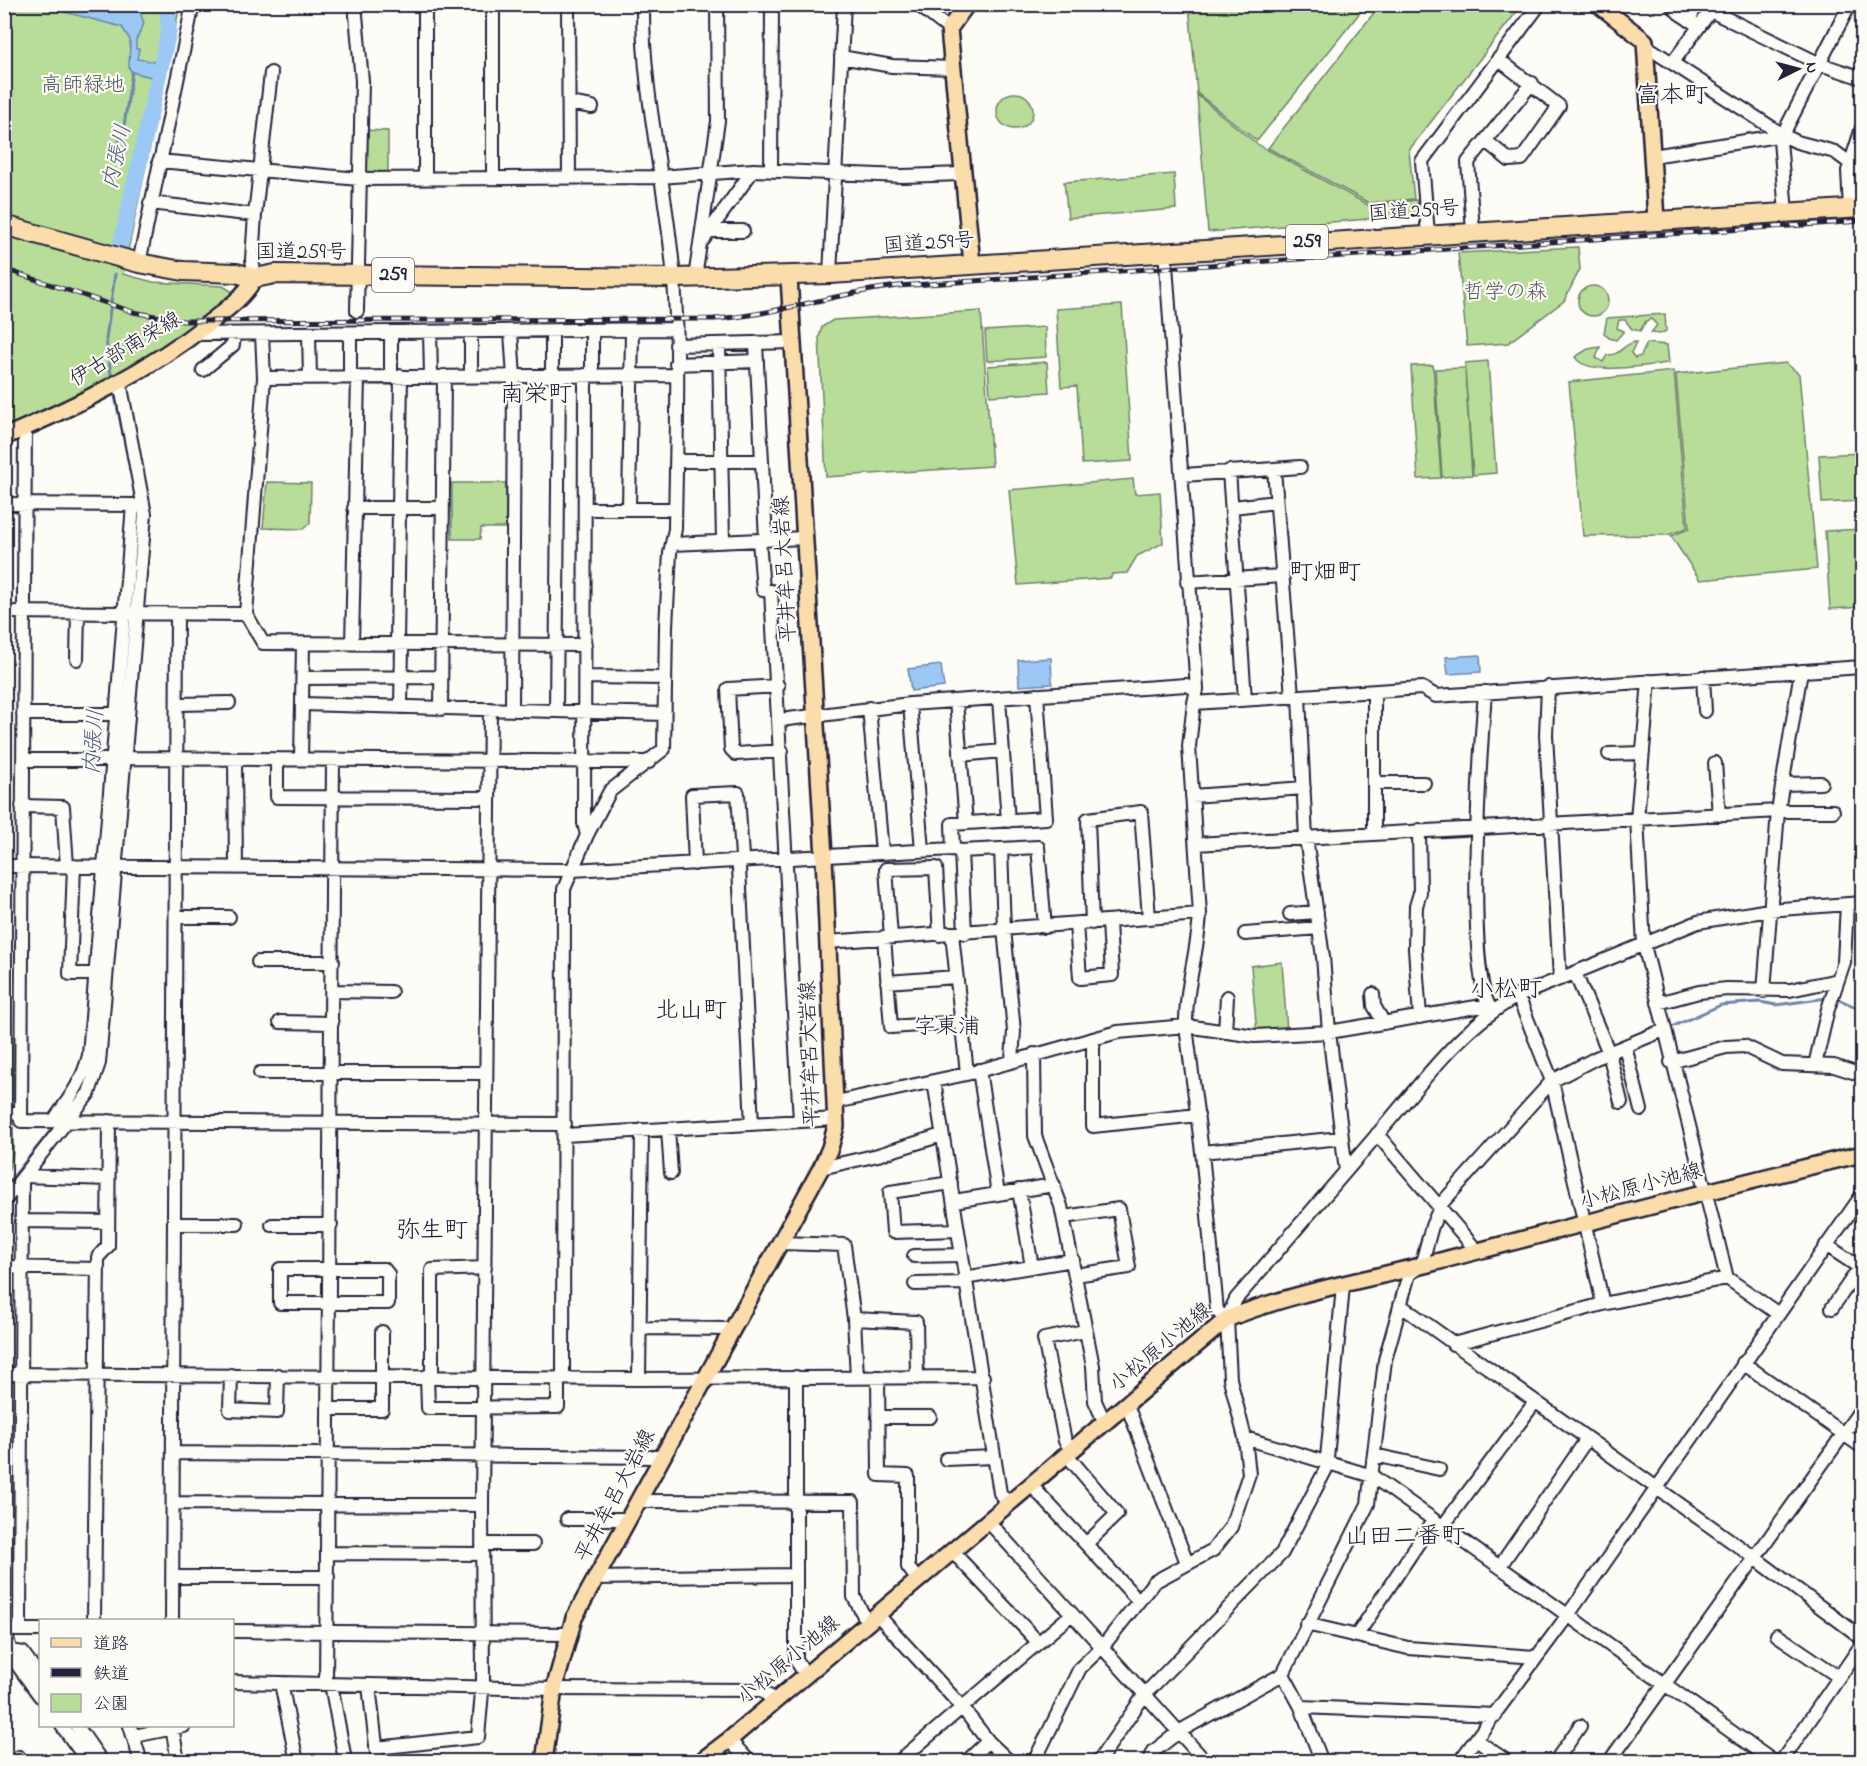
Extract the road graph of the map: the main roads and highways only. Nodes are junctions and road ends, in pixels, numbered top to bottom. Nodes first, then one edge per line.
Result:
1 (967, 4) edge
2 (1606, 7) edge
3 (1856, 208) edge
4 (1656, 220) junction
5 (4, 225) edge
6 (972, 264) junction
7 (789, 277) junction
8 (255, 278) junction
9 (4, 437) edge
10 (1863, 1154) edge
11 (544, 1761) edge
12 (700, 1761) edge

1 - 6 main road
2 - 4 main road
3 - 4 highway, 国道259号 / 259
4 - 6 highway, 国道259号 / 259
5 - 8 highway, 国道259号 / 259
6 - 7 highway, 国道259号 / 259
7 - 8 highway, 国道259号 / 259
7 - 11 main road, 平井牟呂大岩線
8 - 9 main road, 伊古部南栄線
10 - 12 main road, 小松原小池線

